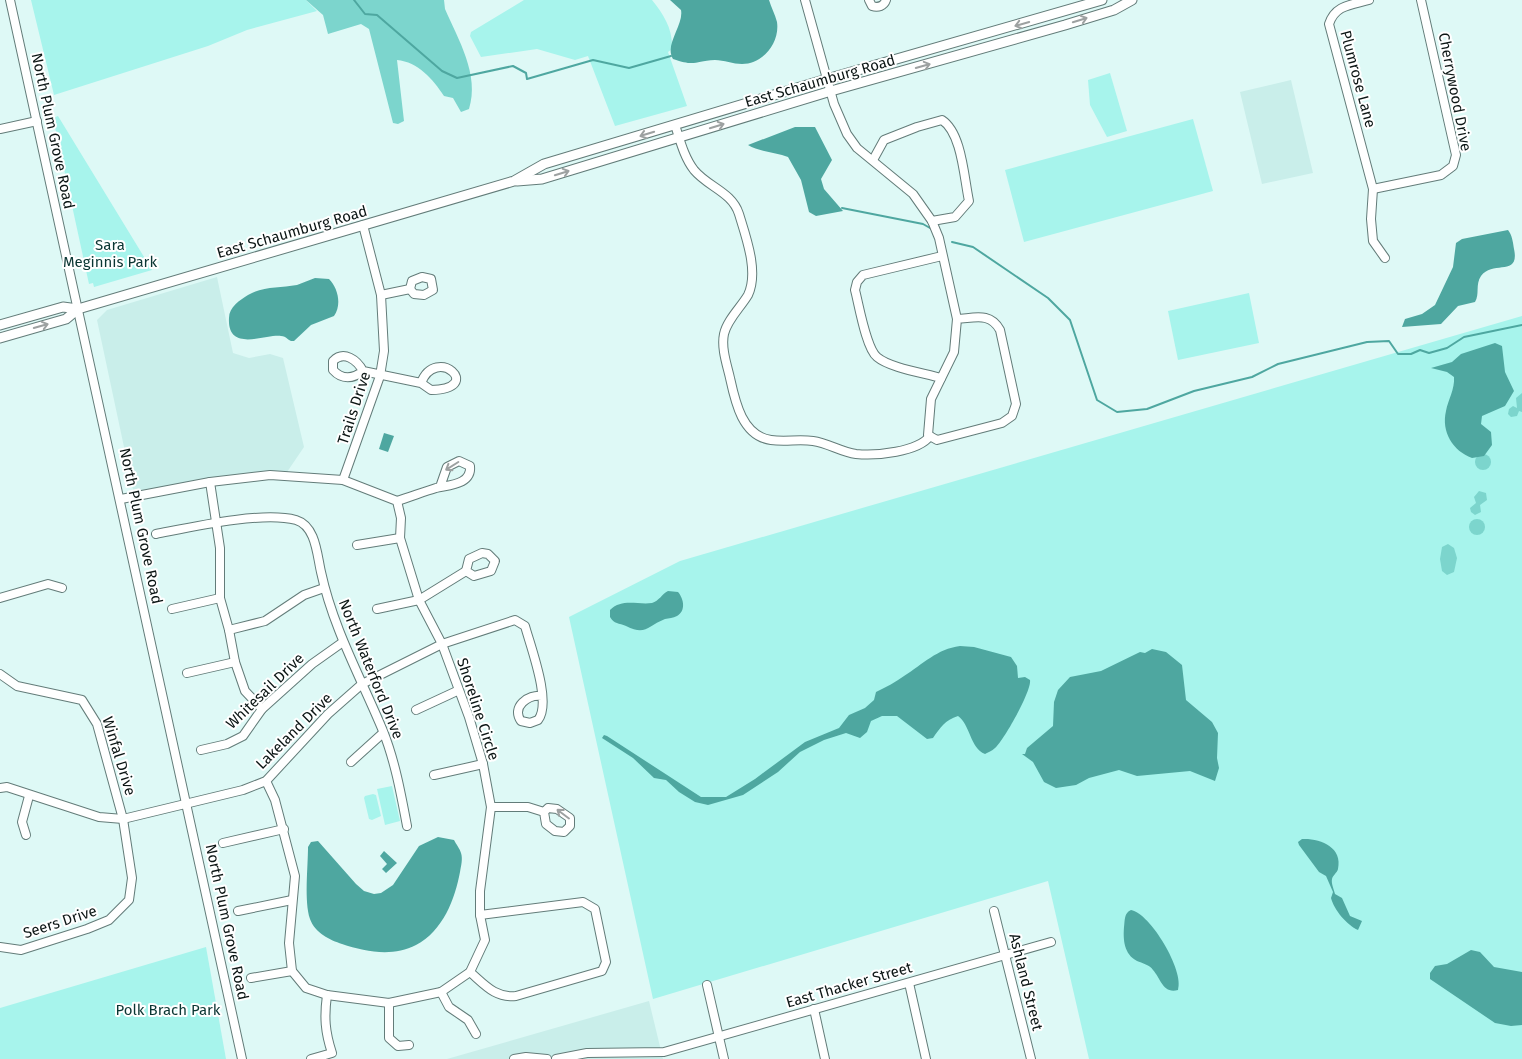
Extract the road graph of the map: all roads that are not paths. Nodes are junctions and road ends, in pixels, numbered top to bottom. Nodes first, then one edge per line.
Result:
1 (10, 0) edge
2 (805, 0) edge
3 (868, 0) edge
4 (886, 0) edge
5 (1102, 0) edge
6 (1132, 0) edge
7 (1369, 0) edge
8 (1421, 0) edge
9 (827, 79) junction
10 (831, 91) junction
11 (37, 121) junction
12 (675, 125) junction
13 (0, 129) edge
14 (679, 137) junction
15 (873, 160) junction
16 (514, 181) junction
17 (1373, 189) junction
18 (932, 220) junction
19 (364, 225) junction
20 (942, 256) junction
21 (1385, 258) dead end
22 (410, 289) dead end
23 (381, 295) junction
24 (78, 309) junction
25 (957, 319) junction
26 (0, 325) edge
27 (0, 338) edge
28 (363, 371) dead end
29 (380, 376) junction
30 (940, 378) junction
31 (421, 383) dead end
32 (929, 435) junction
33 (343, 480) junction
34 (210, 482) junction
35 (440, 487) dead end
36 (121, 499) junction
37 (398, 501) junction
38 (217, 523) junction
39 (156, 534) dead end
40 (400, 538) junction
41 (357, 545) dead end
42 (466, 572) dead end
43 (62, 588) dead end
44 (324, 588) junction
45 (0, 598) edge
46 (220, 598) junction
47 (420, 600) junction
48 (377, 609) dead end
49 (172, 610) dead end
50 (229, 630) junction
51 (343, 642) junction
52 (442, 644) junction
53 (235, 662) junction
54 (187, 673) dead end
55 (0, 674) edge
56 (362, 684) junction
57 (458, 690) junction
58 (542, 696) dead end
59 (262, 709) junction
60 (416, 710) dead end
61 (384, 733) junction
62 (201, 750) dead end
63 (351, 762) dead end
64 (482, 764) junction
65 (434, 775) dead end
66 (266, 781) junction
67 (0, 788) edge
68 (29, 796) junction
69 (188, 803) junction
70 (491, 807) junction
71 (544, 812) dead end
72 (123, 819) junction
73 (407, 826) dead end
74 (284, 829) junction
75 (26, 834) dead end
76 (223, 842) dead end
77 (292, 900) junction
78 (238, 911) dead end
79 (994, 912) dead end
80 (480, 915) junction
81 (1051, 942) dead end
82 (0, 947) edge
83 (1005, 953) junction
84 (292, 971) junction
85 (470, 972) junction
86 (252, 978) dead end
87 (909, 983) junction
88 (707, 985) dead end
89 (441, 992) junction
90 (327, 995) junction
91 (389, 1003) junction
92 (814, 1009) junction
93 (476, 1034) dead end
94 (719, 1037) junction
95 (409, 1045) dead end
96 (242, 1059) edge
97 (311, 1059) edge
98 (514, 1059) edge
99 (546, 1059) edge
100 (556, 1059) edge
101 (724, 1059) edge
102 (825, 1059) edge
103 (926, 1059) edge
104 (1031, 1059) edge

1 - 11 street, North Plum Grove Road
2 - 9 street
3 - 4 street
5 -> 9 main road, East Schaumburg Road
10 -> 6 main road, East Schaumburg Road
7 - 17 street, Plumrose Lane
8 - 17 street, Cherrywood Drive
9 - 10 street
9 - 12 main road, East Schaumburg Road
14 -> 10 main road, East Schaumburg Road
10 - 15 street
11 - 13 street
11 - 24 street, North Plum Grove Road
12 - 14 street
12 -> 16 main road, East Schaumburg Road
16 -> 14 main road, East Schaumburg Road
14 - 32 street
15 - 18 street
15 - 18 street
16 - 19 main road, East Schaumburg Road
17 - 21 street, Plumrose Lane
18 - 20 street
19 - 23 street, Trails Drive
19 - 24 main road, East Schaumburg Road
20 - 25 street
20 - 30 street
22 - 23 street
23 - 29 street, Trails Drive
24 - 26 main road, East Schaumburg Road
27 -> 24 main road, East Schaumburg Road
24 - 36 street, North Plum Grove Road
25 - 30 street
25 - 32 street
28 - 29 street
29 - 31 street
29 - 33 street, Trails Drive
30 - 32 street
33 - 34 street
33 - 37 street
34 - 36 street
34 - 38 street
35 - 37 street
36 - 69 street, North Plum Grove Road
37 - 40 street, Shoreline Circle
38 - 39 street, North Waterford Drive
38 - 44 street, North Waterford Drive
38 - 46 street
40 - 41 street
40 - 47 street, Shoreline Circle
42 - 47 street
43 - 45 street
44 - 50 street
44 - 51 street, North Waterford Drive
46 - 49 street
46 - 50 street
47 - 48 street
47 - 52 street, Shoreline Circle
50 - 53 street
51 - 56 street, North Waterford Drive
51 - 59 street, Whitesail Drive
52 - 56 street, Lakeland Drive
52 - 57 street, Shoreline Circle
52 - 58 street, Lakeland Drive
53 - 54 street
53 - 59 street
55 - 72 street, Winfal Drive
56 - 61 street, North Waterford Drive
56 - 66 street, Lakeland Drive
57 - 60 street
57 - 64 street, Shoreline Circle
59 - 62 street, Whitesail Drive
61 - 63 street
61 - 73 street, North Waterford Drive
64 - 65 street
64 - 70 street, Shoreline Circle
66 - 69 street, Lakeland Drive
66 - 74 street
67 - 68 street, Lakeland Drive
68 - 72 street, Lakeland Drive
68 - 75 street
69 - 72 street, Lakeland Drive
69 - 96 street, North Plum Grove Road
70 - 71 street
70 - 80 street, Shoreline Circle
72 - 82 street, Seers Drive
74 - 76 street
74 - 77 street
77 - 78 street
77 - 84 street
79 - 83 street, Ashland Street
80 - 85 street, Shoreline Circle
80 - 85 street
81 - 83 street, East Thacker Street
83 - 87 street, East Thacker Street
83 - 104 street, Ashland Street
84 - 86 street
84 - 90 street
85 - 89 street
87 - 92 street, East Thacker Street
87 - 103 street
88 - 94 street
89 - 91 street
89 - 93 street
90 - 91 street
90 - 97 street
91 - 95 street
92 - 94 street, East Thacker Street
92 - 102 street
94 - 100 street, East Thacker Street
94 - 101 street
98 - 99 street

